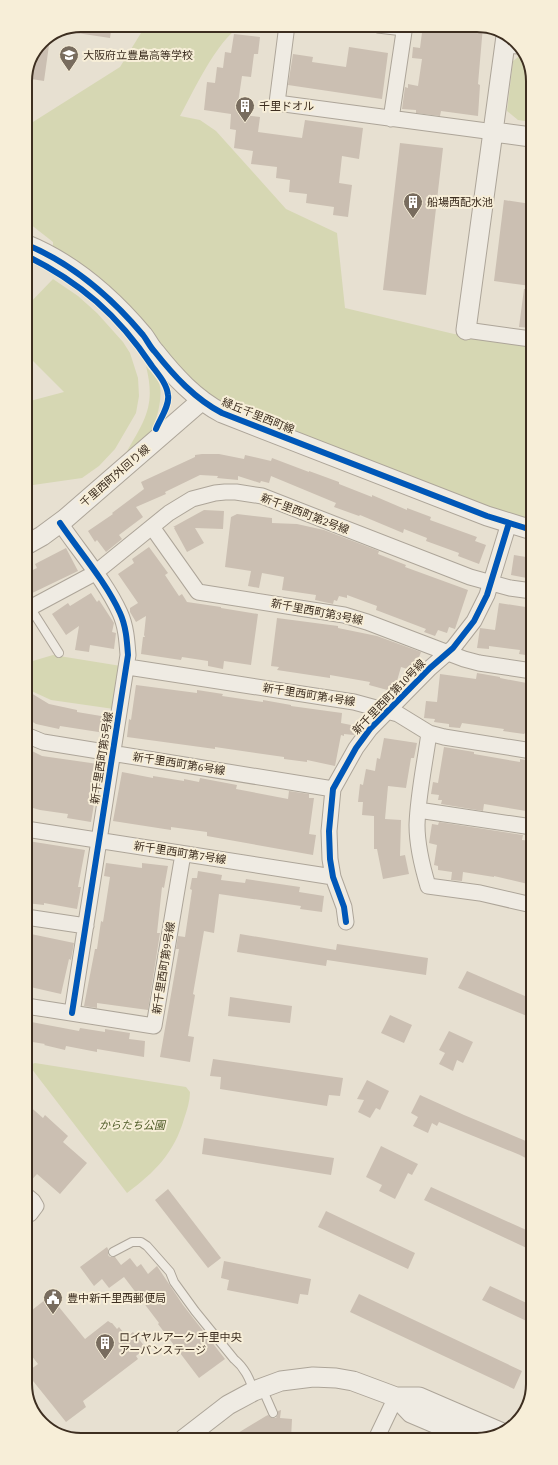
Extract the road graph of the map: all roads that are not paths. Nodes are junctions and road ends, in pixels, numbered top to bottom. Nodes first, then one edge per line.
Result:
1 (286, 32) edge
2 (403, 32) edge
3 (510, 45) edge
4 (392, 119) junction
5 (494, 132) junction
6 (526, 136) edge
7 (32, 247) edge
8 (466, 330) joint
9 (526, 338) edge
10 (201, 401) junction
11 (60, 523) junction
12 (509, 523) junction
13 (152, 527) junction
14 (526, 528) edge
15 (32, 542) edge
16 (95, 573) junction
17 (490, 583) junction
18 (526, 591) edge
19 (32, 608) edge
20 (32, 614) edge
21 (59, 653) dead end
22 (448, 653) junction
23 (128, 667) junction
24 (526, 670) edge
25 (389, 711) junction
26 (429, 733) junction
27 (32, 737) edge
28 (526, 750) edge
29 (113, 753) junction
30 (333, 788) junction
31 (418, 810) junction
32 (526, 826) edge
33 (32, 830) edge
34 (100, 840) junction
35 (183, 854) junction
36 (333, 877) junction
37 (526, 904) edge
38 (32, 918) edge
39 (346, 922) dead end
40 (86, 926) junction
41 (32, 1007) edge
42 (72, 1013) junction
43 (32, 1200) edge
44 (32, 1211) edge
45 (113, 1252) dead end
46 (258, 1389) junction
47 (396, 1397) junction
48 (273, 1413) dead end
49 (494, 1429) edge
50 (192, 1433) edge
51 (378, 1433) edge
52 (458, 1433) edge

1 - 4 street
2 - 4 street
3 - 5 street
4 - 5 street
5 - 6 street
5 - 8 street
7 - 10 street, 緑丘千里西町線
8 - 9 street
10 - 11 street, 千里西町外回り線
10 - 12 street, 緑丘千里西町線
11 - 15 street, 千里西町外回り線
11 - 16 street, 新千里西町第5号線
12 - 14 street, 緑丘千里西町線
12 - 17 street, 新千里西町第10号線
13 - 16 street, 新千里西町第2号線
13 - 17 street, 新千里西町第2号線
13 - 22 street, 新千里西町第3号線
16 - 19 street, 新千里西町第2号線
16 - 23 street, 新千里西町第5号線
17 - 18 street, 新千里西町第2号線
17 - 22 street, 新千里西町第10号線
20 - 21 lane, 新千里西町第2号線
22 - 24 street, 新千里西町第3号線
22 - 25 street, 新千里西町第10号線
23 - 25 street, 新千里西町第4号線
23 - 29 street, 新千里西町第5号線
25 - 26 street, 新千里西町第4号線
25 - 30 street, 新千里西町第10号線
26 - 28 street, 新千里西町第4号線
26 - 31 street
27 - 29 street, 新千里西町第6号線
29 - 30 street, 新千里西町第6号線
29 - 34 street, 新千里西町第5号線
30 - 36 street, 新千里西町第10号線
31 - 32 street
31 - 37 street
33 - 34 street, 新千里西町第7号線
34 - 35 street, 新千里西町第7号線
34 - 40 street, 新千里西町第5号線
35 - 36 street, 新千里西町第7号線
35 - 42 street, 新千里西町第9号線
36 - 39 street, 新千里西町第10号線
38 - 40 street
40 - 42 street, 新千里西町第5号線
41 - 42 street, 新千里西町第9号線
43 - 44 street
45 - 46 lane
46 - 47 street
46 - 48 lane
46 - 50 street
47 - 49 street
47 - 51 street
47 - 52 street

